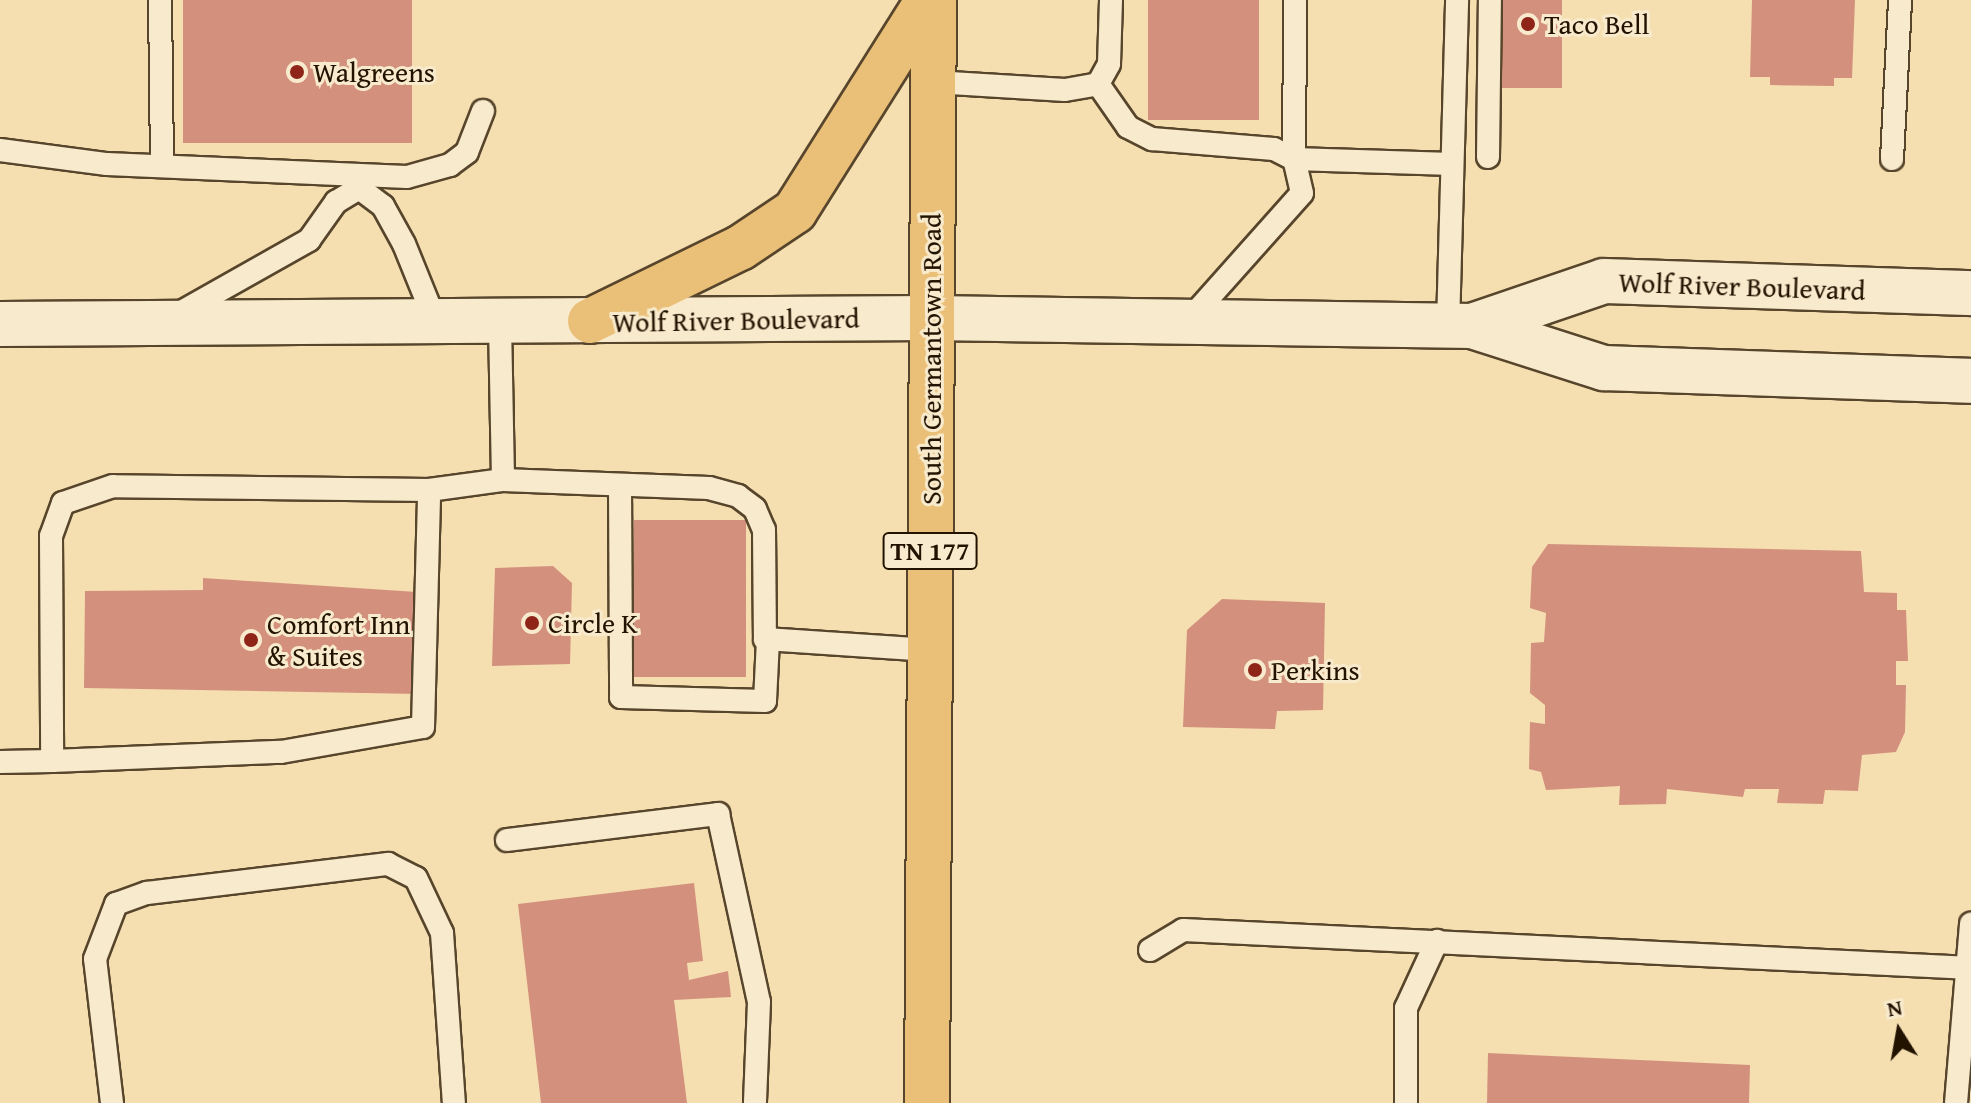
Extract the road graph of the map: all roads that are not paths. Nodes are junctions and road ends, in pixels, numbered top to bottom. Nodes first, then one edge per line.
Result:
1 (160, 0) edge
2 (931, 0) edge
3 (1111, 0) edge
4 (1295, 0) edge
5 (1457, 0) edge
6 (1490, 0) edge
7 (1900, 0) edge
8 (934, 82) junction
9 (1098, 84) junction
10 (483, 111) dead end
11 (0, 150) edge
12 (1488, 157) dead end
13 (1294, 159) junction
14 (1892, 159) dead end
15 (1452, 164) junction
16 (162, 166) junction
17 (358, 182) junction
18 (1971, 293) edge
19 (931, 318) junction
20 (590, 321) junction
21 (1187, 322) junction
22 (160, 323) junction
23 (436, 323) junction
24 (500, 323) junction
25 (0, 324) edge
26 (1460, 326) junction
27 (1971, 381) edge
28 (503, 480) junction
29 (620, 485) junction
30 (429, 490) junction
31 (768, 639) junction
32 (930, 650) junction
33 (52, 761) junction
34 (0, 762) edge
35 (507, 840) dead end
36 (1971, 924) edge
37 (1437, 941) junction
38 (1150, 950) dead end
39 (1969, 968) edge
40 (112, 1103) edge
41 (454, 1103) edge
42 (755, 1103) edge
43 (927, 1103) edge
44 (1406, 1103) edge
45 (1956, 1103) edge

1 - 16 lane
2 - 8 main road, South Germantown Road / TN 177
2 - 20 main road
3 - 9 lane
4 - 13 lane
5 - 15 lane
6 - 12 lane
7 - 14 lane
8 - 9 lane
8 - 19 main road, South Germantown Road / TN 177
9 - 13 lane
10 - 17 lane
11 - 16 lane
13 - 15 lane
13 - 21 lane
15 - 26 lane
16 - 17 lane
17 - 22 lane
17 - 23 lane
18 - 26 main road, Wolf River Boulevard
19 - 20 main road, Wolf River Boulevard
19 - 21 main road, Wolf River Boulevard
19 - 32 main road, South Germantown Road / TN 177
20 - 24 main road, Wolf River Boulevard
21 - 26 main road, Wolf River Boulevard
22 - 23 main road, Wolf River Boulevard
22 - 25 main road, Wolf River Boulevard
23 - 24 main road, Wolf River Boulevard
24 - 28 lane
26 - 27 main road, Wolf River Boulevard
28 - 29 lane
28 - 30 lane
29 - 31 lane
29 - 31 lane
30 - 33 lane
30 - 33 lane
31 - 32 lane
32 - 43 main road, South Germantown Road / TN 177
33 - 34 lane
35 - 42 lane
36 - 39 lane
37 - 38 lane
37 - 39 lane
37 - 44 lane
39 - 45 lane
40 - 41 lane

